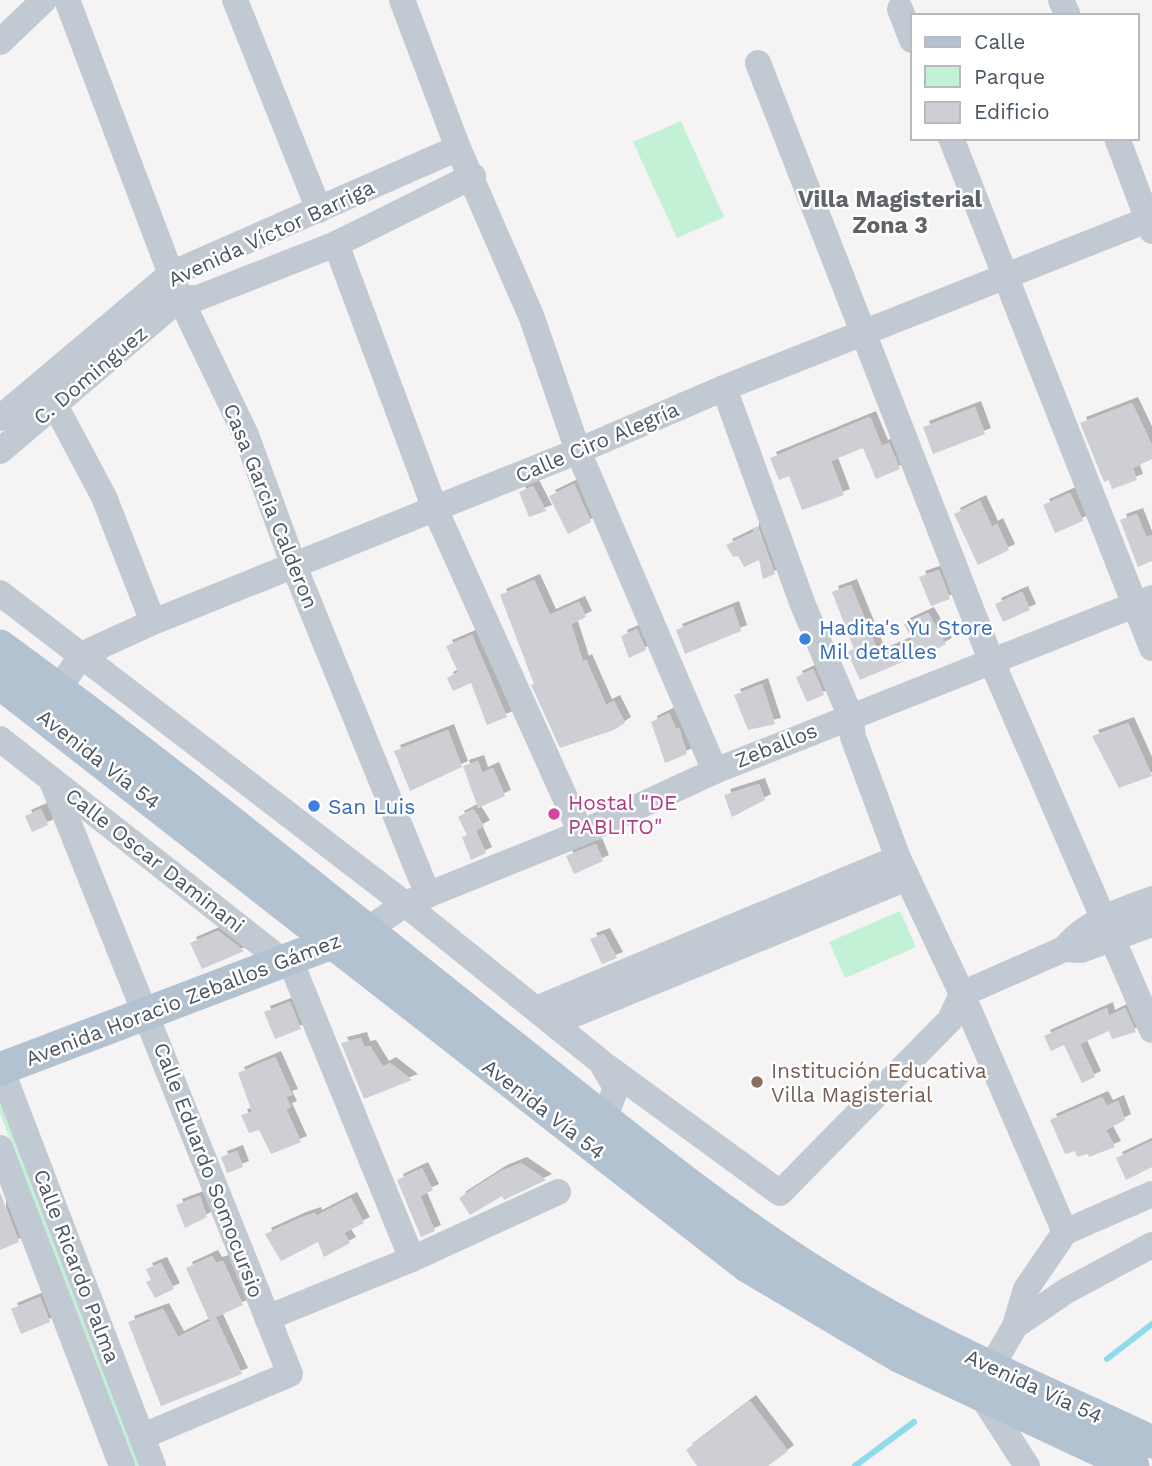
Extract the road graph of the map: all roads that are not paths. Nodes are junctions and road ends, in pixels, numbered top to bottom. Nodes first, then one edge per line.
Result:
1 (44, 0) edge
2 (67, 0) edge
3 (235, 0) edge
4 (402, 0) edge
5 (900, 9) dead end
6 (911, 37) edge
7 (0, 42) edge
8 (758, 63) dead end
9 (952, 140) edge
10 (1118, 140) edge
11 (458, 148) junction
12 (473, 176) junction
13 (319, 211) junction
14 (1151, 223) edge
15 (336, 244) junction
16 (1006, 276) junction
17 (175, 286) junction
18 (862, 336) junction
19 (724, 388) junction
20 (55, 405) junction
21 (0, 418) edge
22 (0, 451) edge
23 (578, 451) junction
24 (435, 509) junction
25 (294, 566) junction
26 (0, 593) edge
27 (1142, 602) edge
28 (153, 622) junction
29 (0, 646) edge
30 (1152, 648) edge
31 (83, 654) junction
32 (991, 660) junction
33 (0, 683) edge
34 (58, 689) junction
35 (850, 715) junction
36 (0, 739) edge
37 (715, 771) junction
38 (51, 779) junction
39 (581, 833) junction
40 (903, 868) junction
41 (417, 899) junction
42 (1152, 899) edge
43 (1152, 924) edge
44 (1109, 929) junction
45 (367, 930) junction
46 (334, 942) junction
47 (282, 959) junction
48 (962, 994) junction
49 (147, 1012) junction
50 (545, 1016) junction
51 (1152, 1030) edge
52 (601, 1062) junction
53 (0, 1068) edge
54 (604, 1119) junction
55 (0, 1147) edge
56 (558, 1192) dead end
57 (1152, 1194) edge
58 (1065, 1232) junction
59 (1152, 1245) edge
60 (412, 1259) junction
61 (267, 1318) junction
62 (1015, 1326) junction
63 (987, 1381) junction
64 (143, 1436) junction
65 (1152, 1442) edge
66 (122, 1466) edge
67 (153, 1466) edge
68 (1027, 1466) edge
69 (1133, 1466) edge

1 - 7 street
2 - 17 street, Casa Garcia Calderon
3 - 13 street
4 - 11 street
5 - 6 street
8 - 18 street
9 - 16 street
10 - 14 street
11 - 12 street
11 - 13 street, Avenida Víctor Barriga
12 - 15 street, Avenida Víctor Barriga
12 - 23 street
13 - 17 street, Avenida Víctor Barriga
14 - 16 street, Calle Ciro Alegría
15 - 17 street, Avenida Víctor Barriga
15 - 24 street
16 - 18 street, Calle Ciro Alegría
16 - 27 street
17 - 20 street, C. Dominguez
17 - 21 street, Avenida Víctor Barriga
17 - 25 street, Casa Garcia Calderon
18 - 19 street, Calle Ciro Alegría
18 - 32 street
19 - 23 street, Calle Ciro Alegría
19 - 35 street
20 - 22 street, C. Dominguez
20 - 28 street
23 - 24 street, Calle Ciro Alegría
23 - 37 street
24 - 25 street, Calle Ciro Alegría
24 - 39 street
25 - 28 street, Calle Ciro Alegría
25 - 41 street, Casa Garcia Calderon
26 - 31 street, Avenida Vía 54
27 - 30 street
27 - 32 street, Zeballos
28 - 31 street, Calle Ciro Alegría
29 - 34 main road, Avenida Vía 54
31 - 34 street, Calle Ciro Alegría
31 - 41 street, Avenida Vía 54
32 - 35 street, Zeballos
32 - 44 street
33 - 46 main road, Avenida Vía 54
34 - 45 main road, Avenida Vía 54
35 - 37 street, Zeballos
35 - 40 street
36 - 38 street, Calle Oscar Daminani
37 - 39 street, Zeballos
38 - 47 street, Calle Oscar Daminani
38 - 49 street, Calle Eduardo Somocursio
39 - 41 street, Zeballos
40 - 48 street
40 - 50 street
41 - 45 street, Avenida Horacio Zeballos Gámez
41 - 50 street, Avenida Vía 54
42 - 44 street
43 - 44 street
44 - 48 street
44 - 51 street
45 - 46 street, Avenida Horacio Zeballos Gámez
45 - 54 main road, Avenida Vía 54
46 - 47 main road, Avenida Horacio Zeballos Gámez
46 - 63 main road, Avenida Vía 54
47 - 49 main road, Avenida Horacio Zeballos Gámez
47 - 60 street, Calle Oscar Daminani
48 - 52 street
48 - 58 street
49 - 53 main road, Avenida Horacio Zeballos Gámez
49 - 61 street, Calle Eduardo Somocursio
50 - 52 street, Avenida Vía 54
52 - 54 street, Avenida Vía 54
53 - 64 street, Calle Ricardo Palma
54 - 63 main road, Avenida Vía 54
55 - 66 street, Calle Ricardo Palma
56 - 60 street
57 - 58 street
58 - 62 street
59 - 62 street
60 - 61 street
61 - 64 street, Calle Eduardo Somocursio
62 - 63 street
63 - 65 main road, Avenida Vía 54
63 - 68 street
63 - 69 main road, Avenida Vía 54
64 - 67 street, Calle Ricardo Palma

